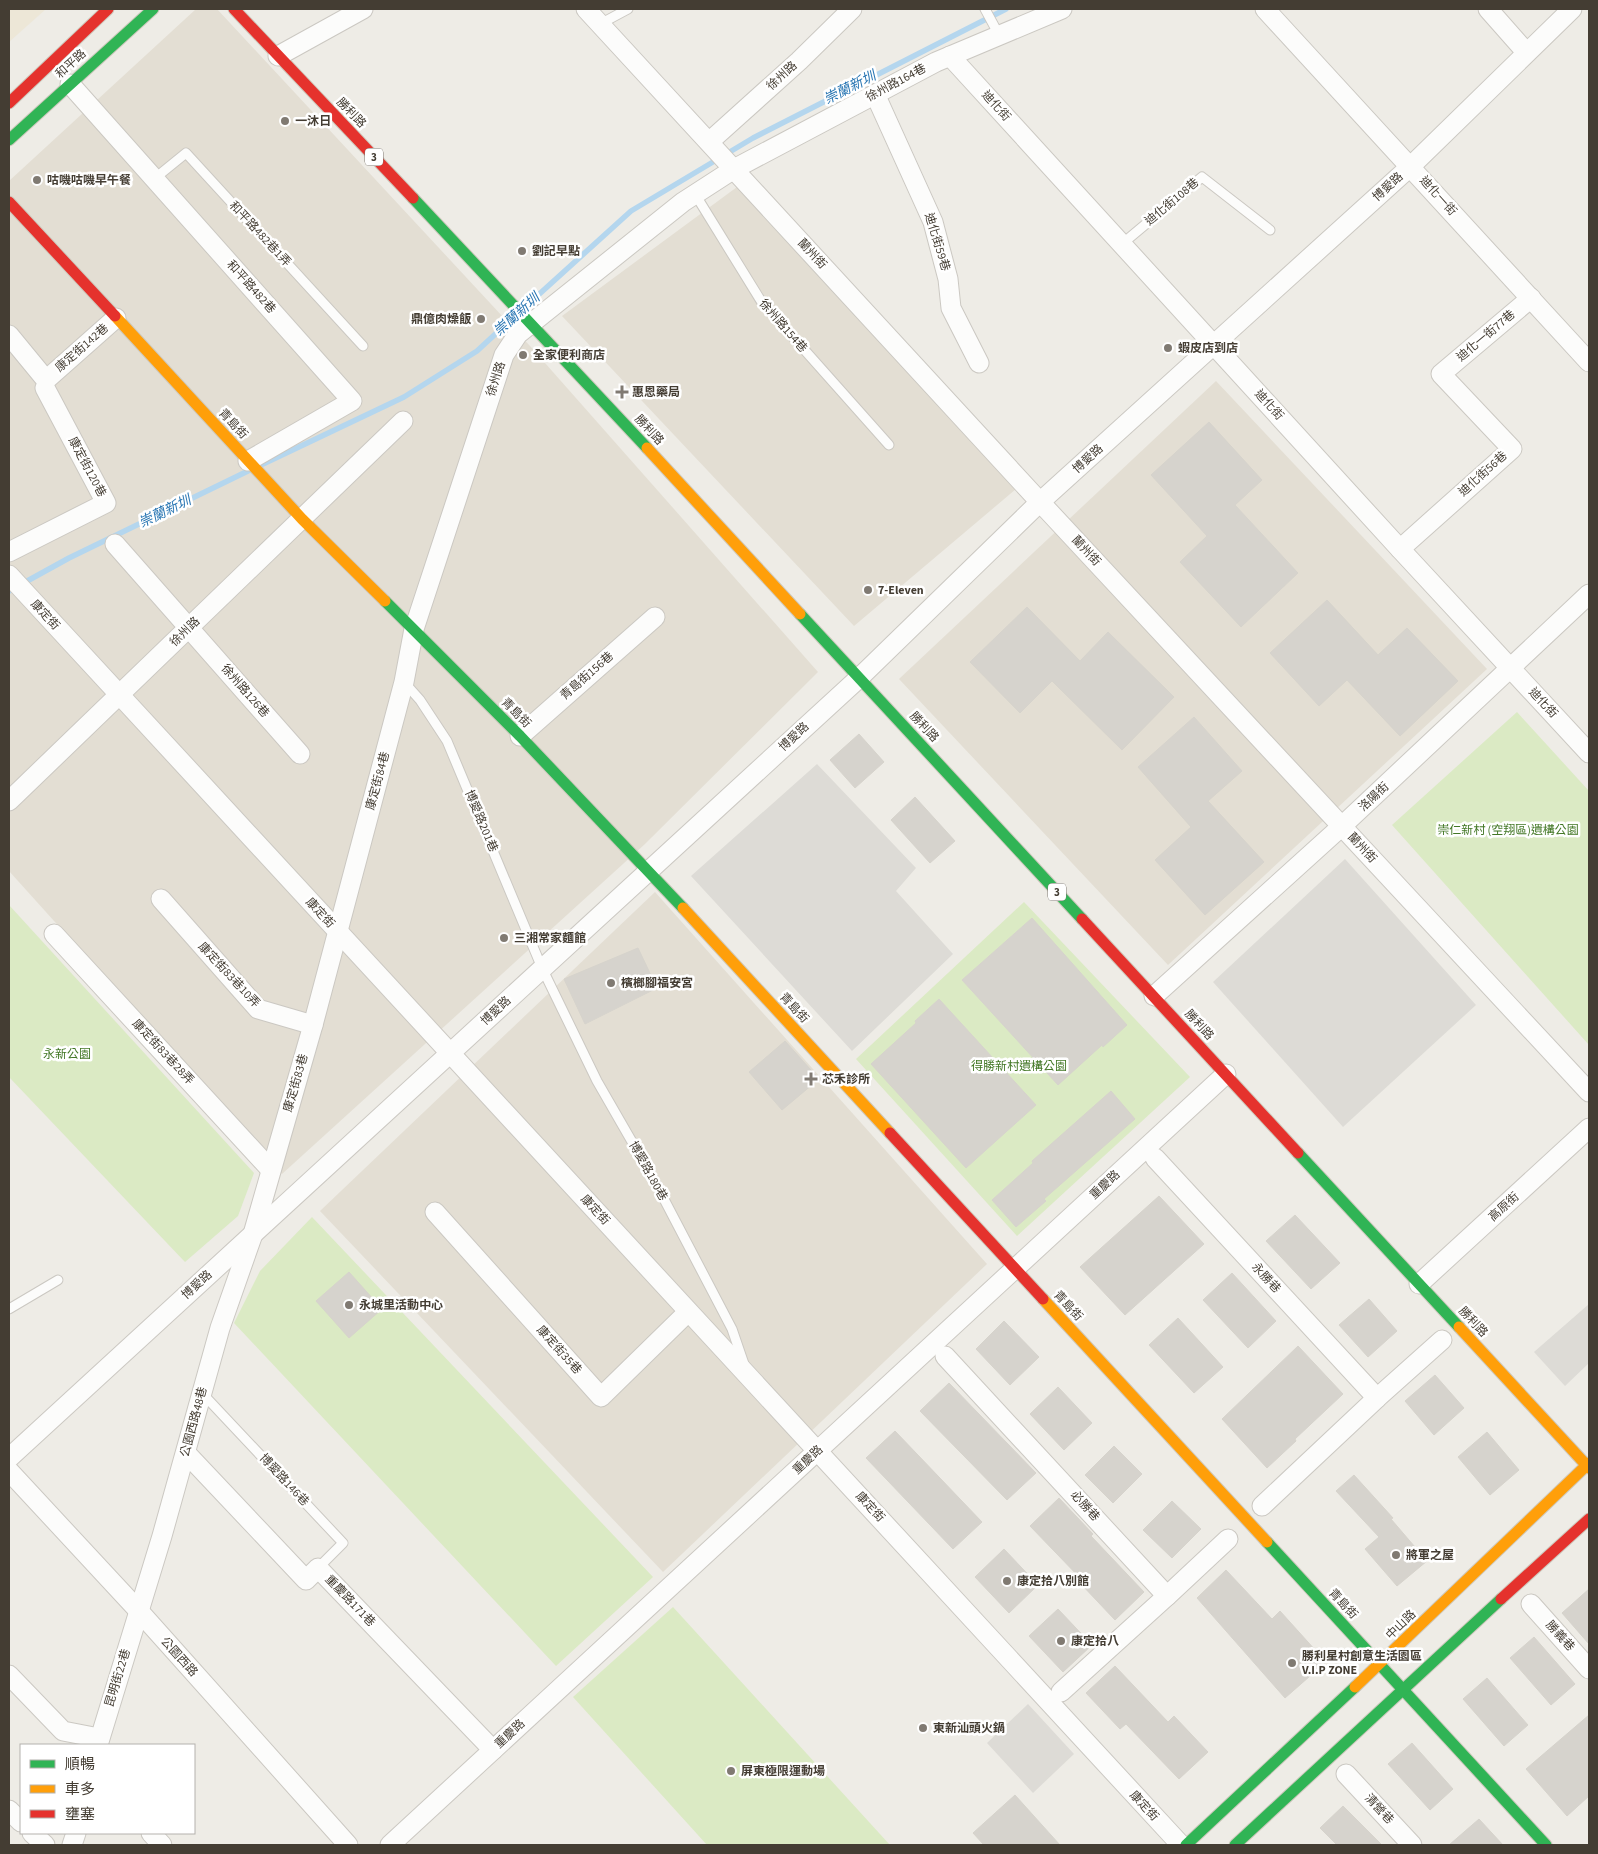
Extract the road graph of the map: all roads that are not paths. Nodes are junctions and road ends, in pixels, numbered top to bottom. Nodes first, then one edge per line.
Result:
1 (108, 9) edge
2 (153, 9) edge
3 (234, 9) edge
4 (362, 9) edge
5 (586, 9) edge
6 (628, 9) edge
7 (852, 9) edge
8 (985, 9) edge
9 (1062, 9) edge
10 (1265, 9) edge
11 (1488, 9) edge
12 (1572, 9) edge
13 (600, 24) junction
14 (996, 30) junction
15 (1526, 52) junction
16 (278, 56) junction
17 (950, 56) junction
18 (70, 84) junction
19 (875, 94) junction
20 (9, 102) edge
21 (9, 140) edge
22 (712, 145) junction
23 (731, 166) junction
24 (1411, 166) junction
25 (154, 179) junction
26 (695, 194) junction
27 (9, 202) edge
28 (1270, 230) dead end
29 (1122, 244) junction
30 (1531, 298) junction
31 (116, 318) junction
32 (530, 321) junction
33 (9, 335) edge
34 (1214, 345) junction
35 (363, 346) dead end
36 (1589, 362) edge
37 (979, 363) dead end
38 (1441, 374) joint
39 (45, 388) dead end
40 (403, 421) dead end
41 (889, 445) dead end
42 (248, 461) junction
43 (1040, 502) junction
44 (302, 519) junction
45 (114, 544) dead end
46 (1400, 549) junction
47 (9, 552) edge
48 (10, 577) edge
49 (1589, 594) edge
50 (655, 617) dead end
51 (190, 628) junction
52 (414, 629) junction
53 (1510, 668) junction
54 (859, 678) junction
55 (404, 682) junction
56 (120, 696) junction
57 (520, 736) junction
58 (1586, 744) edge
59 (300, 754) dead end
60 (9, 801) edge
61 (1342, 826) junction
62 (649, 871) junction
63 (160, 899) dead end
64 (338, 932) junction
65 (54, 934) dead end
66 (542, 968) junction
67 (1154, 996) junction
68 (313, 1025) junction
69 (450, 1053) junction
70 (1226, 1074) junction
71 (1589, 1092) edge
72 (1589, 1128) edge
73 (1155, 1158) dead end
74 (271, 1170) junction
75 (435, 1212) dead end
76 (253, 1234) junction
77 (1015, 1269) junction
78 (58, 1280) dead end
79 (1419, 1284) junction
80 (9, 1309) edge
81 (688, 1312) junction
82 (1442, 1340) dead end
83 (945, 1356) dead end
84 (748, 1376) junction
85 (201, 1392) junction
86 (1377, 1398) junction
87 (818, 1450) junction
88 (186, 1453) junction
89 (9, 1458) edge
90 (1588, 1465) edge
91 (9, 1471) edge
92 (1262, 1506) dead end
93 (1589, 1519) edge
94 (1228, 1538) dead end
95 (318, 1568) junction
96 (1167, 1596) junction
97 (1531, 1604) dead end
98 (138, 1610) junction
99 (1379, 1665) junction
100 (1589, 1669) edge
101 (9, 1675) edge
102 (1402, 1690) junction
103 (1062, 1692) dead end
104 (99, 1742) edge
105 (493, 1750) junction
106 (1346, 1774) dead end
107 (9, 1810) edge
108 (20, 1821) edge
109 (152, 1834) edge
110 (162, 1845) edge
111 (348, 1845) edge
112 (390, 1845) edge
113 (1181, 1845) edge
114 (1186, 1845) edge
115 (1235, 1845) edge
116 (1412, 1845) edge
117 (1546, 1845) edge

1 - 20 street, 和平路
2 - 18 street, 和平路
3 - 16 street, 勝利路 / 3
4 - 16 street
5 - 13 street, 蘭州街
6 - 13 lane
7 - 22 street, 徐州路
8 - 14 lane
9 - 14 street, 徐州路164巷
10 - 24 street, 迪化一街
11 - 15 street
12 - 15 street, 博愛路
13 - 22 street, 蘭州街
14 - 17 street, 徐州路164巷
15 - 24 street, 博愛路
16 - 32 street, 勝利路 / 3
17 - 19 street, 徐州路164巷
17 - 29 street, 迪化街
18 - 21 street, 和平路
18 - 25 street, 和平路482巷
19 - 23 street, 徐州路164巷
19 - 37 street, 迪化街59巷
22 - 23 street, 蘭州街
23 - 26 street, 徐州路
23 - 43 street, 蘭州街
24 - 30 street, 迪化一街
24 - 34 street, 博愛路
25 - 35 lane, 和平路482巷1弄
25 - 42 street, 和平路482巷
26 - 32 street, 徐州路
26 - 41 lane, 徐州路154巷
27 - 31 street, 青島街
28 - 29 lane, 迪化街108巷
29 - 34 street, 迪化街
30 - 36 street, 迪化一街
30 - 38 street, 迪化一街77巷
31 - 33 street, 康定街142巷
31 - 42 street, 青島街
32 - 52 street, 徐州路
32 - 54 street, 勝利路 / 3
34 - 43 street, 博愛路
34 - 46 street, 迪化街
38 - 46 street, 迪化街56巷
39 - 47 street, 康定街120巷
40 - 44 street, 徐州路
42 - 44 street, 青島街
43 - 54 street, 博愛路
43 - 61 street, 蘭州街
44 - 51 street, 徐州路
44 - 52 street, 青島街
45 - 51 street, 徐州路126巷
46 - 53 street, 迪化街
48 - 56 street, 康定街
49 - 53 street, 洛陽街
50 - 57 street, 青島街156巷
51 - 56 street, 徐州路
51 - 59 street, 徐州路126巷
52 - 55 street, 康定街84巷
52 - 57 street, 青島街
53 - 58 street, 迪化街
53 - 61 street, 洛陽街
54 - 62 street, 博愛路
54 - 67 street, 勝利路 / 3
55 - 64 street, 康定街84巷
55 - 66 lane, 博愛路201巷
56 - 60 street, 徐州路
56 - 64 street, 康定街
57 - 62 street, 青島街
61 - 67 street, 洛陽街
61 - 71 street, 蘭州街
62 - 66 street, 博愛路
62 - 77 street, 青島街
63 - 68 street, 康定街83巷10弄
64 - 68 street, 康定街83巷
64 - 69 street, 康定街
65 - 74 street, 康定街83巷28弄
66 - 69 street, 博愛路
66 - 84 lane, 博愛路180巷
67 - 70 street, 勝利路 / 3
68 - 74 street, 康定街83巷
69 - 76 street, 博愛路
69 - 81 street, 康定街
70 - 77 street, 重慶路
70 - 79 street, 勝利路 / 3
72 - 79 street, 高原街
73 - 86 street, 永勝巷
74 - 76 street, 康定街83巷
75 - 81 street, 康定街35巷
76 - 85 street, 公園西路48巷
76 - 89 street, 博愛路
77 - 87 street, 重慶路
77 - 99 street, 青島街
78 - 80 lane
79 - 90 street, 勝利路 / 3
81 - 84 street, 康定街
82 - 86 street
83 - 96 street, 必勝巷
84 - 87 street, 康定街
85 - 88 street, 公園西路48巷
85 - 95 lane, 博愛路146巷
86 - 92 street
87 - 105 street, 重慶路
87 - 113 street, 康定街
88 - 95 street, 重慶路171巷
88 - 98 street, 公園西路48巷
90 - 99 street, 中山路
91 - 98 street, 公園西路
93 - 102 street
94 - 96 street
95 - 105 street, 重慶路171巷
96 - 103 street
97 - 100 street, 勝義巷
98 - 104 street, 昆明街22巷
98 - 111 street, 公園西路
99 - 102 street, 青島街
99 - 114 street, 中山路
101 - 104 street
102 - 115 street
102 - 117 street, 青島街
105 - 112 street, 重慶路
106 - 116 street, 清營巷
107 - 108 street
109 - 110 street

